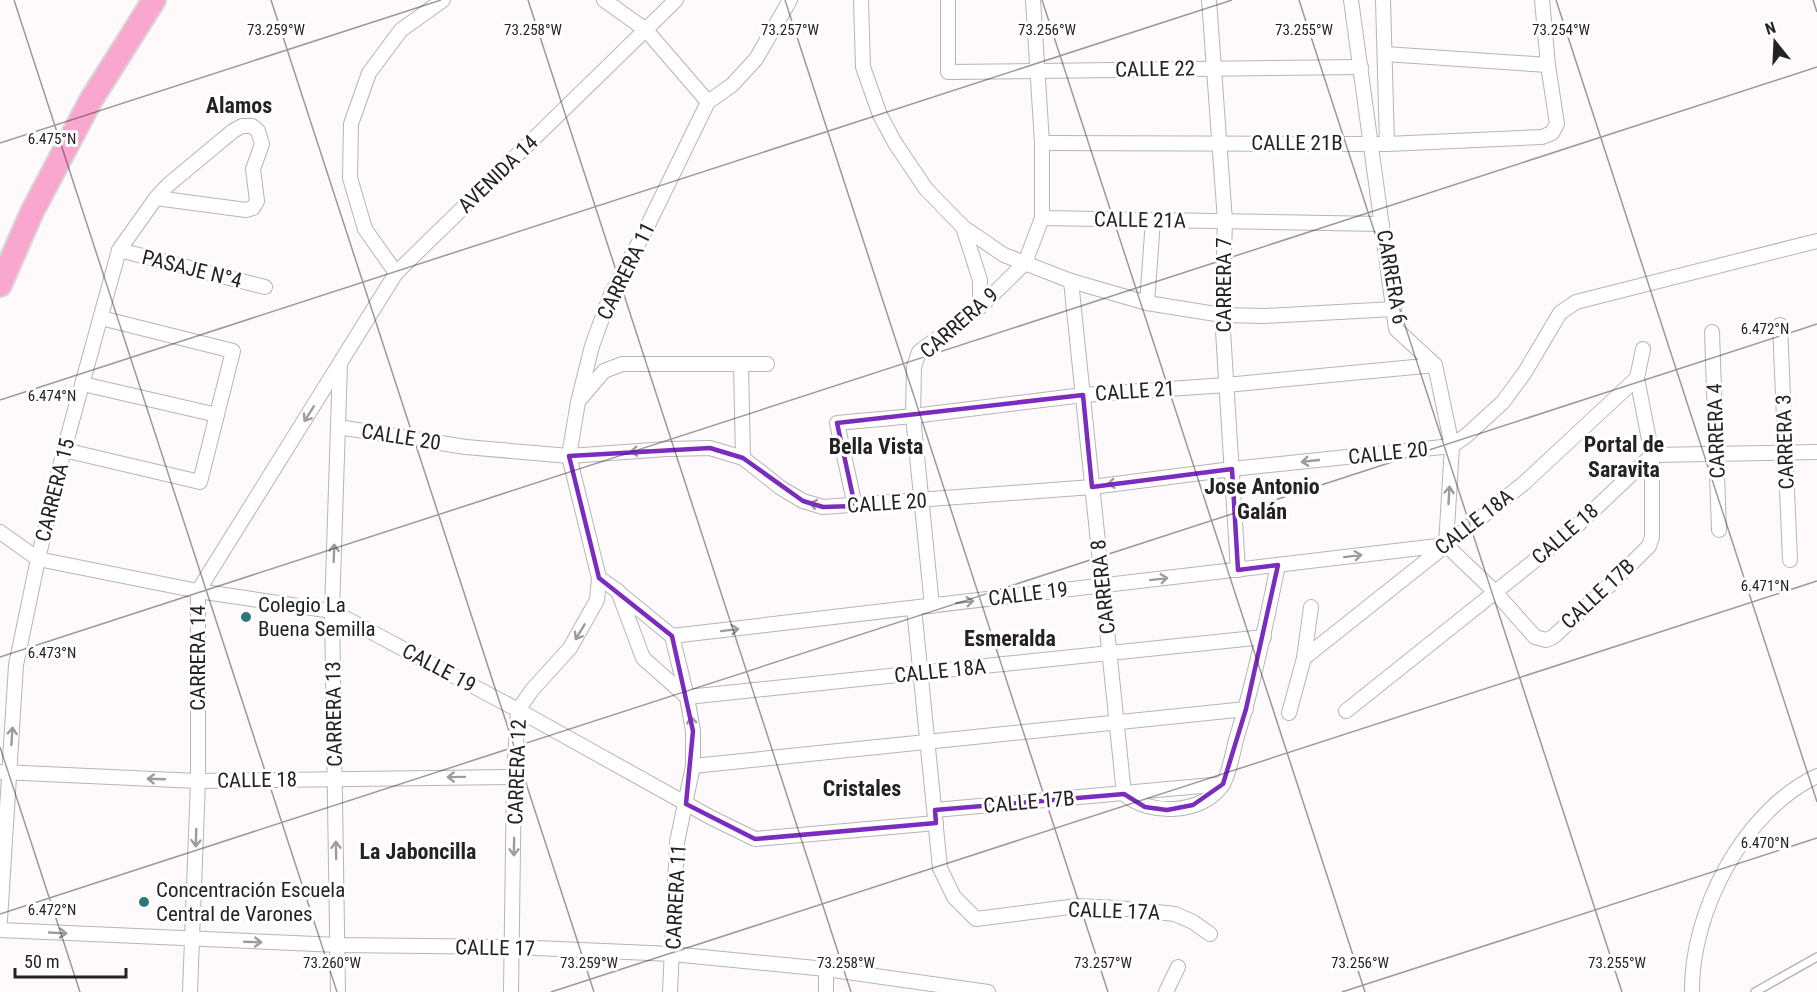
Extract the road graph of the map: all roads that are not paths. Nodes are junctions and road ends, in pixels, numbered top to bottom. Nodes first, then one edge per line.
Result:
1 (154, 0) edge
2 (443, 0) edge
3 (604, 0) edge
4 (676, 0) edge
5 (790, 0) edge
6 (861, 0) edge
7 (948, 0) edge
8 (1033, 0) edge
9 (1209, 0) edge
10 (1352, 0) edge
11 (1383, 0) edge
12 (1542, 0) edge
13 (646, 30) junction
14 (1385, 54) junction
15 (1548, 65) junction
16 (1360, 67) junction
17 (1214, 68) junction
18 (1036, 71) junction
19 (708, 102) junction
20 (1042, 143) junction
21 (1371, 143) junction
22 (1218, 144) junction
23 (1387, 144) junction
24 (156, 198) junction
25 (1042, 218) junction
26 (1153, 220) junction
27 (1225, 221) junction
28 (1382, 224) junction
29 (963, 227) junction
30 (1817, 241) edge
31 (119, 250) junction
32 (1024, 263) junction
33 (396, 273) junction
34 (1071, 281) junction
35 (0, 285) edge
36 (265, 288) dead end
37 (1147, 303) junction
38 (980, 308) junction
39 (1394, 309) junction
40 (1222, 315) junction
41 (101, 318) junction
42 (1780, 325) dead end
43 (1712, 332) dead end
44 (1643, 349) dead end
45 (340, 364) junction
46 (741, 364) junction
47 (767, 364) dead end
48 (1435, 364) junction
49 (1637, 378) junction
50 (83, 384) junction
51 (1226, 386) junction
52 (1083, 394) junction
53 (578, 402) junction
54 (217, 415) junction
55 (913, 416) junction
56 (338, 428) junction
57 (1452, 446) junction
58 (64, 450) junction
59 (1817, 452) edge
60 (1718, 454) junction
61 (1785, 454) junction
62 (569, 456) junction
63 (1652, 456) junction
64 (742, 458) junction
65 (1232, 469) junction
66 (1092, 487) junction
67 (921, 500) junction
68 (855, 506) junction
69 (1719, 530) dead end
70 (0, 532) edge
71 (1446, 545) junction
72 (38, 559) junction
73 (1790, 560) dead end
74 (1278, 565) junction
75 (1238, 570) junction
76 (599, 578) junction
77 (1102, 585) junction
78 (198, 591) junction
79 (618, 591) junction
80 (1496, 593) junction
81 (933, 606) junction
82 (1311, 607) dead end
83 (914, 608) junction
84 (332, 611) junction
85 (672, 636) junction
86 (1264, 637) junction
87 (1110, 653) junction
88 (1304, 658) junction
89 (921, 673) junction
90 (687, 697) junction
91 (1246, 709) junction
92 (518, 710) junction
93 (1346, 711) dead end
94 (1289, 713) dead end
95 (1117, 722) junction
96 (927, 742) junction
97 (693, 766) junction
98 (5, 772) edge
99 (1817, 776) edge
100 (514, 777) junction
101 (335, 778) junction
102 (198, 781) junction
103 (1223, 784) junction
104 (1124, 794) junction
105 (686, 804) junction
106 (935, 816) junction
107 (754, 838) joint
108 (0, 920) edge
109 (0, 930) edge
110 (1210, 934) dead end
111 (193, 939) junction
112 (338, 945) junction
113 (513, 947) junction
114 (672, 954) junction
115 (1817, 957) edge
116 (1178, 967) dead end
117 (826, 969) junction
118 (190, 992) edge
119 (338, 992) edge
120 (511, 992) edge
121 (670, 992) edge
122 (826, 992) edge
123 (986, 992) edge
124 (1166, 992) edge
125 (1692, 992) edge
126 (1755, 992) edge

1 - 35 highway
2 - 33 street
3 - 13 street
4 - 13 street, AVENIDA 14
5 - 19 street, CARRERA 11
6 - 29 street
7 - 18 street, CALLE 22
8 - 18 street
9 - 17 street, CARRERA 7
10 - 16 street, CARRERA 6
11 - 14 street
12 - 15 street
13 - 19 street
13 - 33 street, AVENIDA 14
14 - 15 street
14 - 23 street
15 - 23 street, CALLE 21B
16 - 17 street, CALLE 22
16 - 21 street, CARRERA 6
17 - 18 street, CALLE 22
17 - 22 street, CARRERA 7
18 - 20 street
19 - 53 street, CARRERA 11
20 - 22 street, CALLE 21B
20 - 25 street
21 - 22 street, CALLE 21B
21 - 23 street, CALLE 21B
21 - 28 street, CARRERA 6
22 - 27 street, CARRERA 7
24 - 24 street, CARRERA 15
24 - 31 street, CARRERA 15
25 - 26 street, CALLE 21A
25 - 32 street
26 - 27 street, CALLE 21A
26 - 37 street
27 - 28 street, CALLE 21A
27 - 40 street, CARRERA 7
28 - 39 street, CARRERA 6
29 - 32 street
29 - 38 street
30 - 57 street
31 - 36 street, PASAJE N°4
31 - 41 street, CARRERA 15
32 - 34 street
32 - 38 street, CARRERA 9
33 - 45 street, AVENIDA 14
34 - 37 street
34 - 52 street, CARRERA 8
37 - 40 street
38 - 55 street, CARRERA 9
39 - 40 street
39 - 48 street, CARRERA 6
40 - 51 street, CARRERA 7
41 - 50 street, CARRERA 15
41 - 54 street
42 - 61 street, CARRERA 3
43 - 60 street, CARRERA 4
44 - 49 street
45 - 56 street, CARRERA 13
45 -> 78 street, CARRERA 14
46 - 47 street
46 - 53 street
46 - 64 street
48 - 51 street, CALLE 21
48 - 57 street
49 - 63 street
49 - 71 street, CALLE 18A
50 - 54 street
50 - 58 street, CARRERA 15
51 - 52 street, CALLE 21
51 - 65 street, CARRERA 7
52 - 55 street, CALLE 21
52 - 66 street, CARRERA 8
53 - 62 street, CARRERA 11
54 - 58 street
55 - 67 street, CARRERA 9
55 - 68 street, CALLE 21
56 - 62 street, CALLE 20
84 -> 56 street, CARRERA 13
57 -> 65 street, CALLE 20
71 -> 57 street
58 - 72 street, CARRERA 15
59 - 61 street
60 - 61 street
60 - 63 street
60 - 69 street, CARRERA 4
61 - 73 street, CARRERA 3
64 -> 62 street, CALLE 20
62 - 76 street, CARRERA 11
63 - 80 street, CALLE 18
63 - 80 street, CALLE 17B
68 -> 64 street, CALLE 20
65 -> 66 street, CALLE 20
65 - 75 street, CARRERA 7
66 - 67 street, CALLE 20
66 - 77 street, CARRERA 8
67 - 68 street, CALLE 20
67 - 81 street, CARRERA 9
70 - 72 street, CALLE 19
74 -> 71 street, CALLE 19
71 - 80 street
71 - 88 street, CALLE 18A
72 - 78 street, CALLE 19
98 -> 72 street, CARRERA 15
74 - 75 street, CALLE 19
74 - 86 street
77 -> 75 street, CALLE 19
76 - 79 street
76 -> 92 street, CARRERA 12
81 -> 77 street, CALLE 19
77 - 87 street, CARRERA 8
78 - 84 street, CALLE 19
78 - 102 street, CARRERA 14
79 - 85 street
79 - 90 street
80 - 93 street, CALLE 18
81 - 83 street, CALLE 19
82 - 88 street
85 -> 83 street, CALLE 19
83 - 89 street
84 - 92 street, CALLE 19
84 - 101 street, CARRERA 13
85 - 90 street
86 - 87 street, CALLE 18A
86 - 91 street
87 - 89 street, CALLE 18A
87 - 95 street, CARRERA 8
88 - 94 street
89 - 90 street, CALLE 18A
89 - 96 street
97 -> 90 street, CARRERA 11
91 - 95 street
91 - 103 street
92 - 100 street, CARRERA 12
92 - 105 street, CALLE 19
95 - 96 street
95 - 104 street, CARRERA 8
96 - 97 street
96 - 106 street
97 - 105 street, CARRERA 11
102 -> 98 street, CALLE 18
98 - 108 street, CARRERA 15
99 - 125 street
100 -> 101 street, CALLE 18
100 -> 113 street, CARRERA 12
101 - 102 street, CALLE 18
112 -> 101 street, CARRERA 13
102 -> 111 street, CARRERA 14
103 - 104 street
103 - 104 street
104 - 106 street, CALLE 17B
105 - 107 street, CALLE 19
105 - 114 street, CARRERA 11
106 - 107 street, CALLE 17B
106 - 110 street, CALLE 17A
109 -> 111 street, CALLE 17
111 -> 112 street, CALLE 17
111 - 118 street, CARRERA 14
112 - 113 street, CALLE 17
112 - 119 street, CARRERA 13
113 - 114 street, CALLE 17
113 - 120 street, CARRERA 12
114 - 117 street, CALLE 17
114 - 121 street, CARRERA 11
115 - 126 lane
116 - 124 street
117 - 122 street
117 - 123 street, CALLE 17

